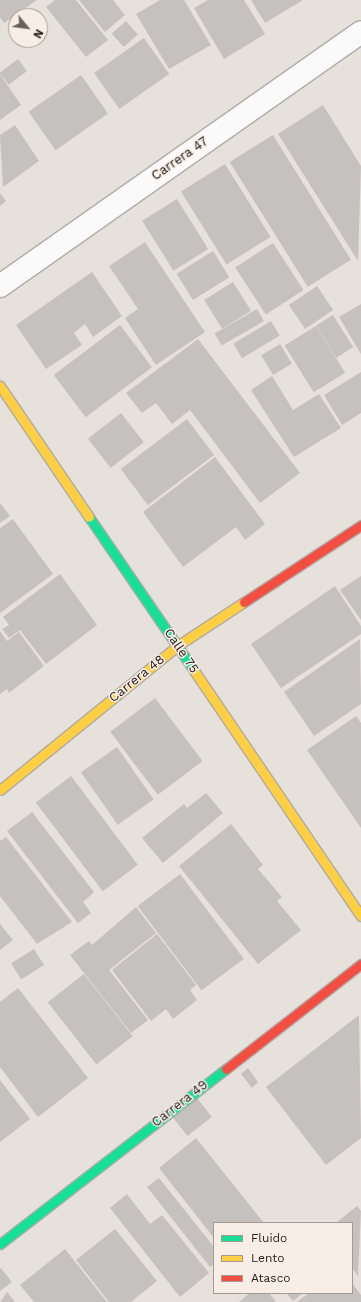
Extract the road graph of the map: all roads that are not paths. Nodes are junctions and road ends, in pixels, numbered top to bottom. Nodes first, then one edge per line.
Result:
1 (361, 32) edge
2 (0, 286) edge
3 (0, 386) edge
4 (361, 525) edge
5 (177, 646) junction
6 (0, 790) edge
7 (361, 916) edge
8 (361, 964) edge
9 (0, 1244) edge

1 - 2 street, Carrera 47
3 - 5 street, Calle 75
4 - 5 street, Carrera 48
5 - 6 street, Carrera 48
5 - 7 street, Calle 75
8 - 9 street, Carrera 49

